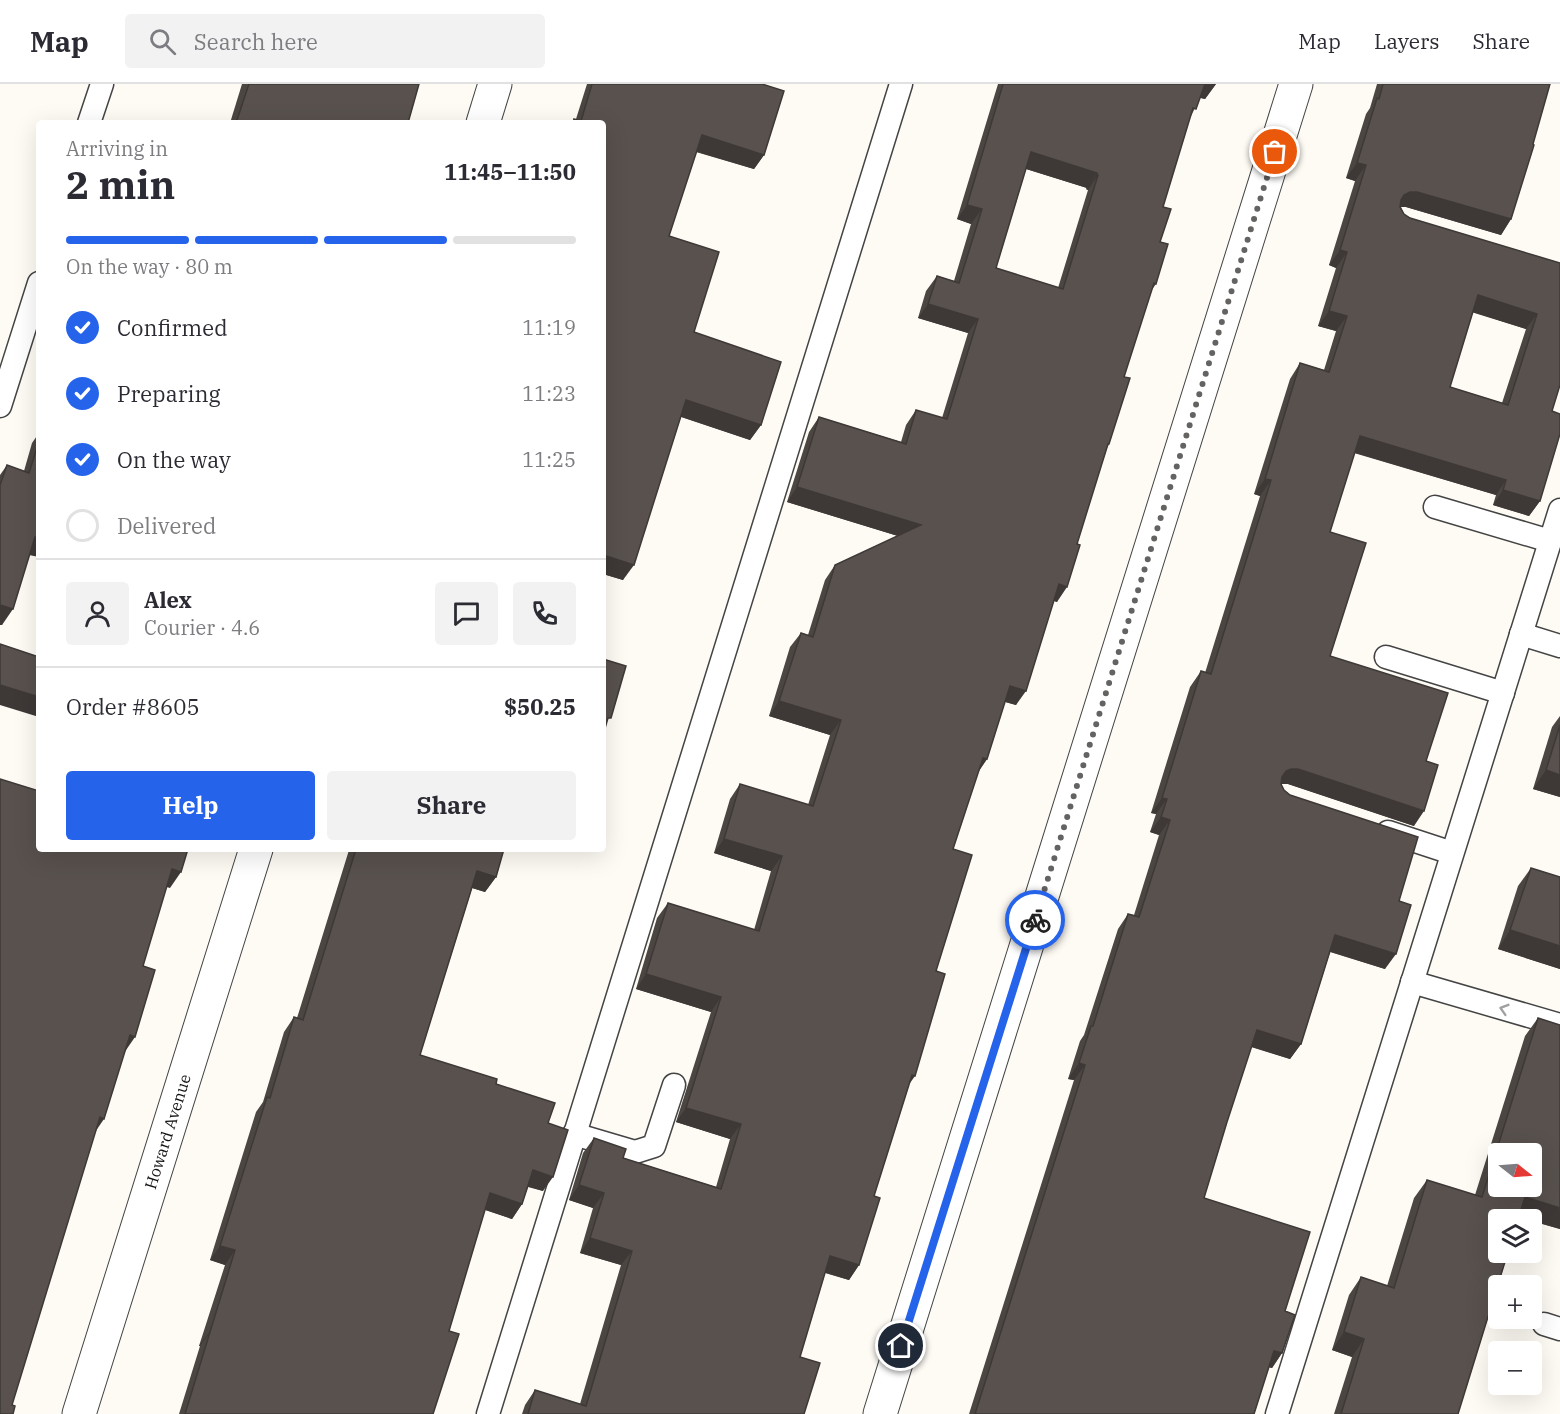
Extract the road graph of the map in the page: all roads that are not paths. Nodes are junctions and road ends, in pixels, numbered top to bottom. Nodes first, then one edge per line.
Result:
1 (102, 84) edge
2 (495, 84) edge
3 (900, 84) edge
4 (1296, 84) edge
5 (90, 120) edge
6 (484, 120) edge
7 (36, 292) edge
8 (0, 406) edge
9 (1435, 507) dead end
10 (1560, 510) edge
11 (1550, 541) junction
12 (1521, 634) junction
13 (1560, 646) edge
14 (1386, 657) dead end
15 (1503, 693) junction
16 (1374, 827) edge
17 (255, 852) edge
18 (1452, 853) junction
19 (1412, 981) junction
20 (1560, 1025) edge
21 (674, 1085) dead end
22 (574, 1134) junction
23 (79, 1414) edge
24 (488, 1414) edge
25 (880, 1414) edge
26 (1277, 1414) edge

1 - 5 lane
2 - 6 street
3 - 22 lane
4 - 25 street
7 - 8 lane
9 - 11 lane
10 - 11 lane
11 - 12 lane
12 - 13 lane
12 - 15 lane
14 - 15 lane
15 - 18 lane
16 - 18 lane
17 - 23 street, Howard Avenue
18 - 19 lane
20 -> 19 lane
19 - 26 lane
21 - 22 lane
22 - 24 lane

